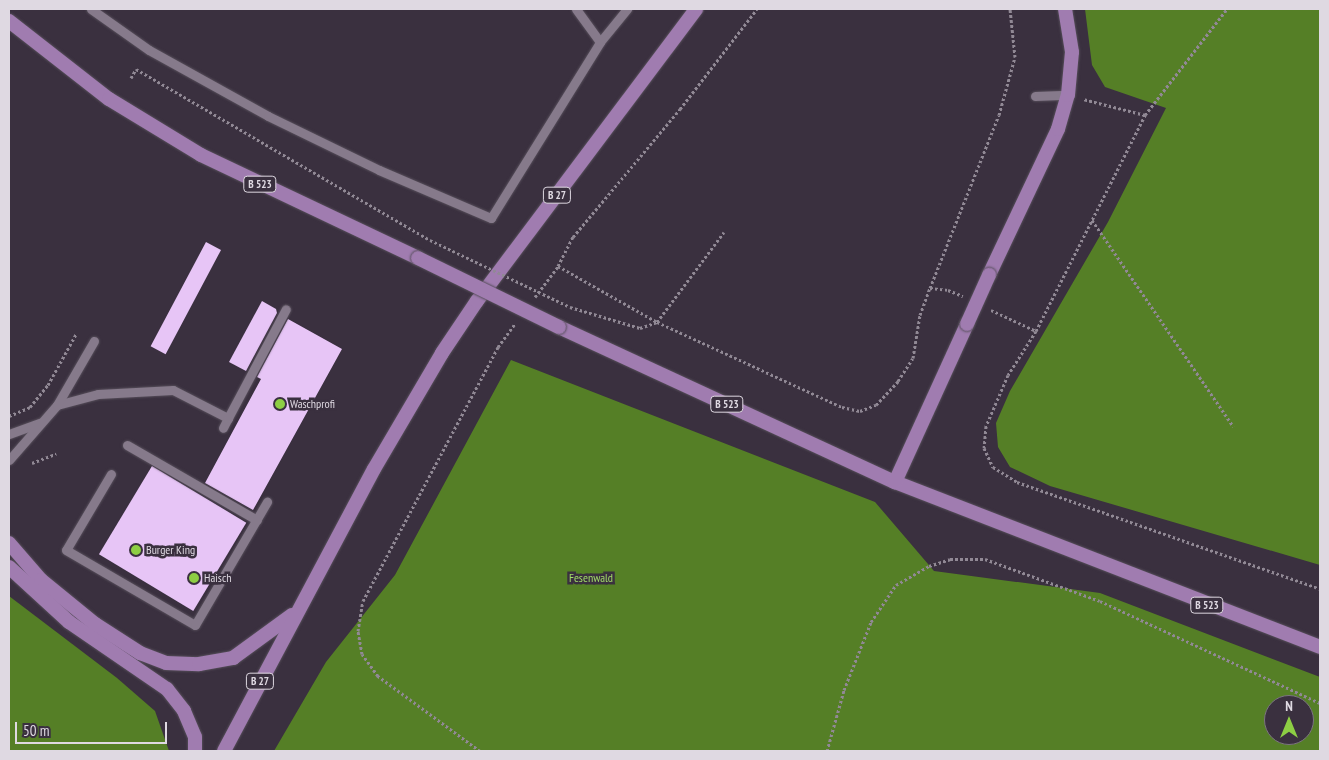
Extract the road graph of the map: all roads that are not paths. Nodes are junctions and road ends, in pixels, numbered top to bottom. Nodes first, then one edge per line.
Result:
1 (91, 9) edge
2 (576, 9) edge
3 (627, 9) edge
4 (696, 9) edge
5 (1065, 9) edge
6 (9, 22) edge
7 (600, 42) junction
8 (1068, 95) junction
9 (1035, 96) dead end
10 (286, 309) dead end
11 (94, 340) dead end
12 (57, 404) junction
13 (228, 418) junction
14 (40, 423) junction
15 (223, 428) dead end
16 (9, 434) edge
17 (127, 445) dead end
18 (9, 460) edge
19 (110, 474) dead end
20 (895, 482) junction
21 (267, 502) dead end
22 (257, 520) junction
23 (9, 543) edge
24 (9, 567) edge
25 (296, 611) junction
26 (1320, 647) edge
27 (196, 751) edge
28 (224, 751) edge

1 - 7 lane
2 - 7 lane
3 - 7 lane
4 - 25 main road, B 27
5 - 8 main road
6 - 20 main road, B 523, bridge
8 - 9 lane
8 - 20 main road, bridge
10 - 13 lane
11 - 12 lane
12 - 13 lane
12 - 14 lane
13 - 15 lane
14 - 16 lane
14 - 18 lane
17 - 22 lane
19 - 22 lane
20 - 26 main road, B 523
21 - 22 lane
23 - 25 main road
24 - 27 main road
25 - 28 main road, B 27

